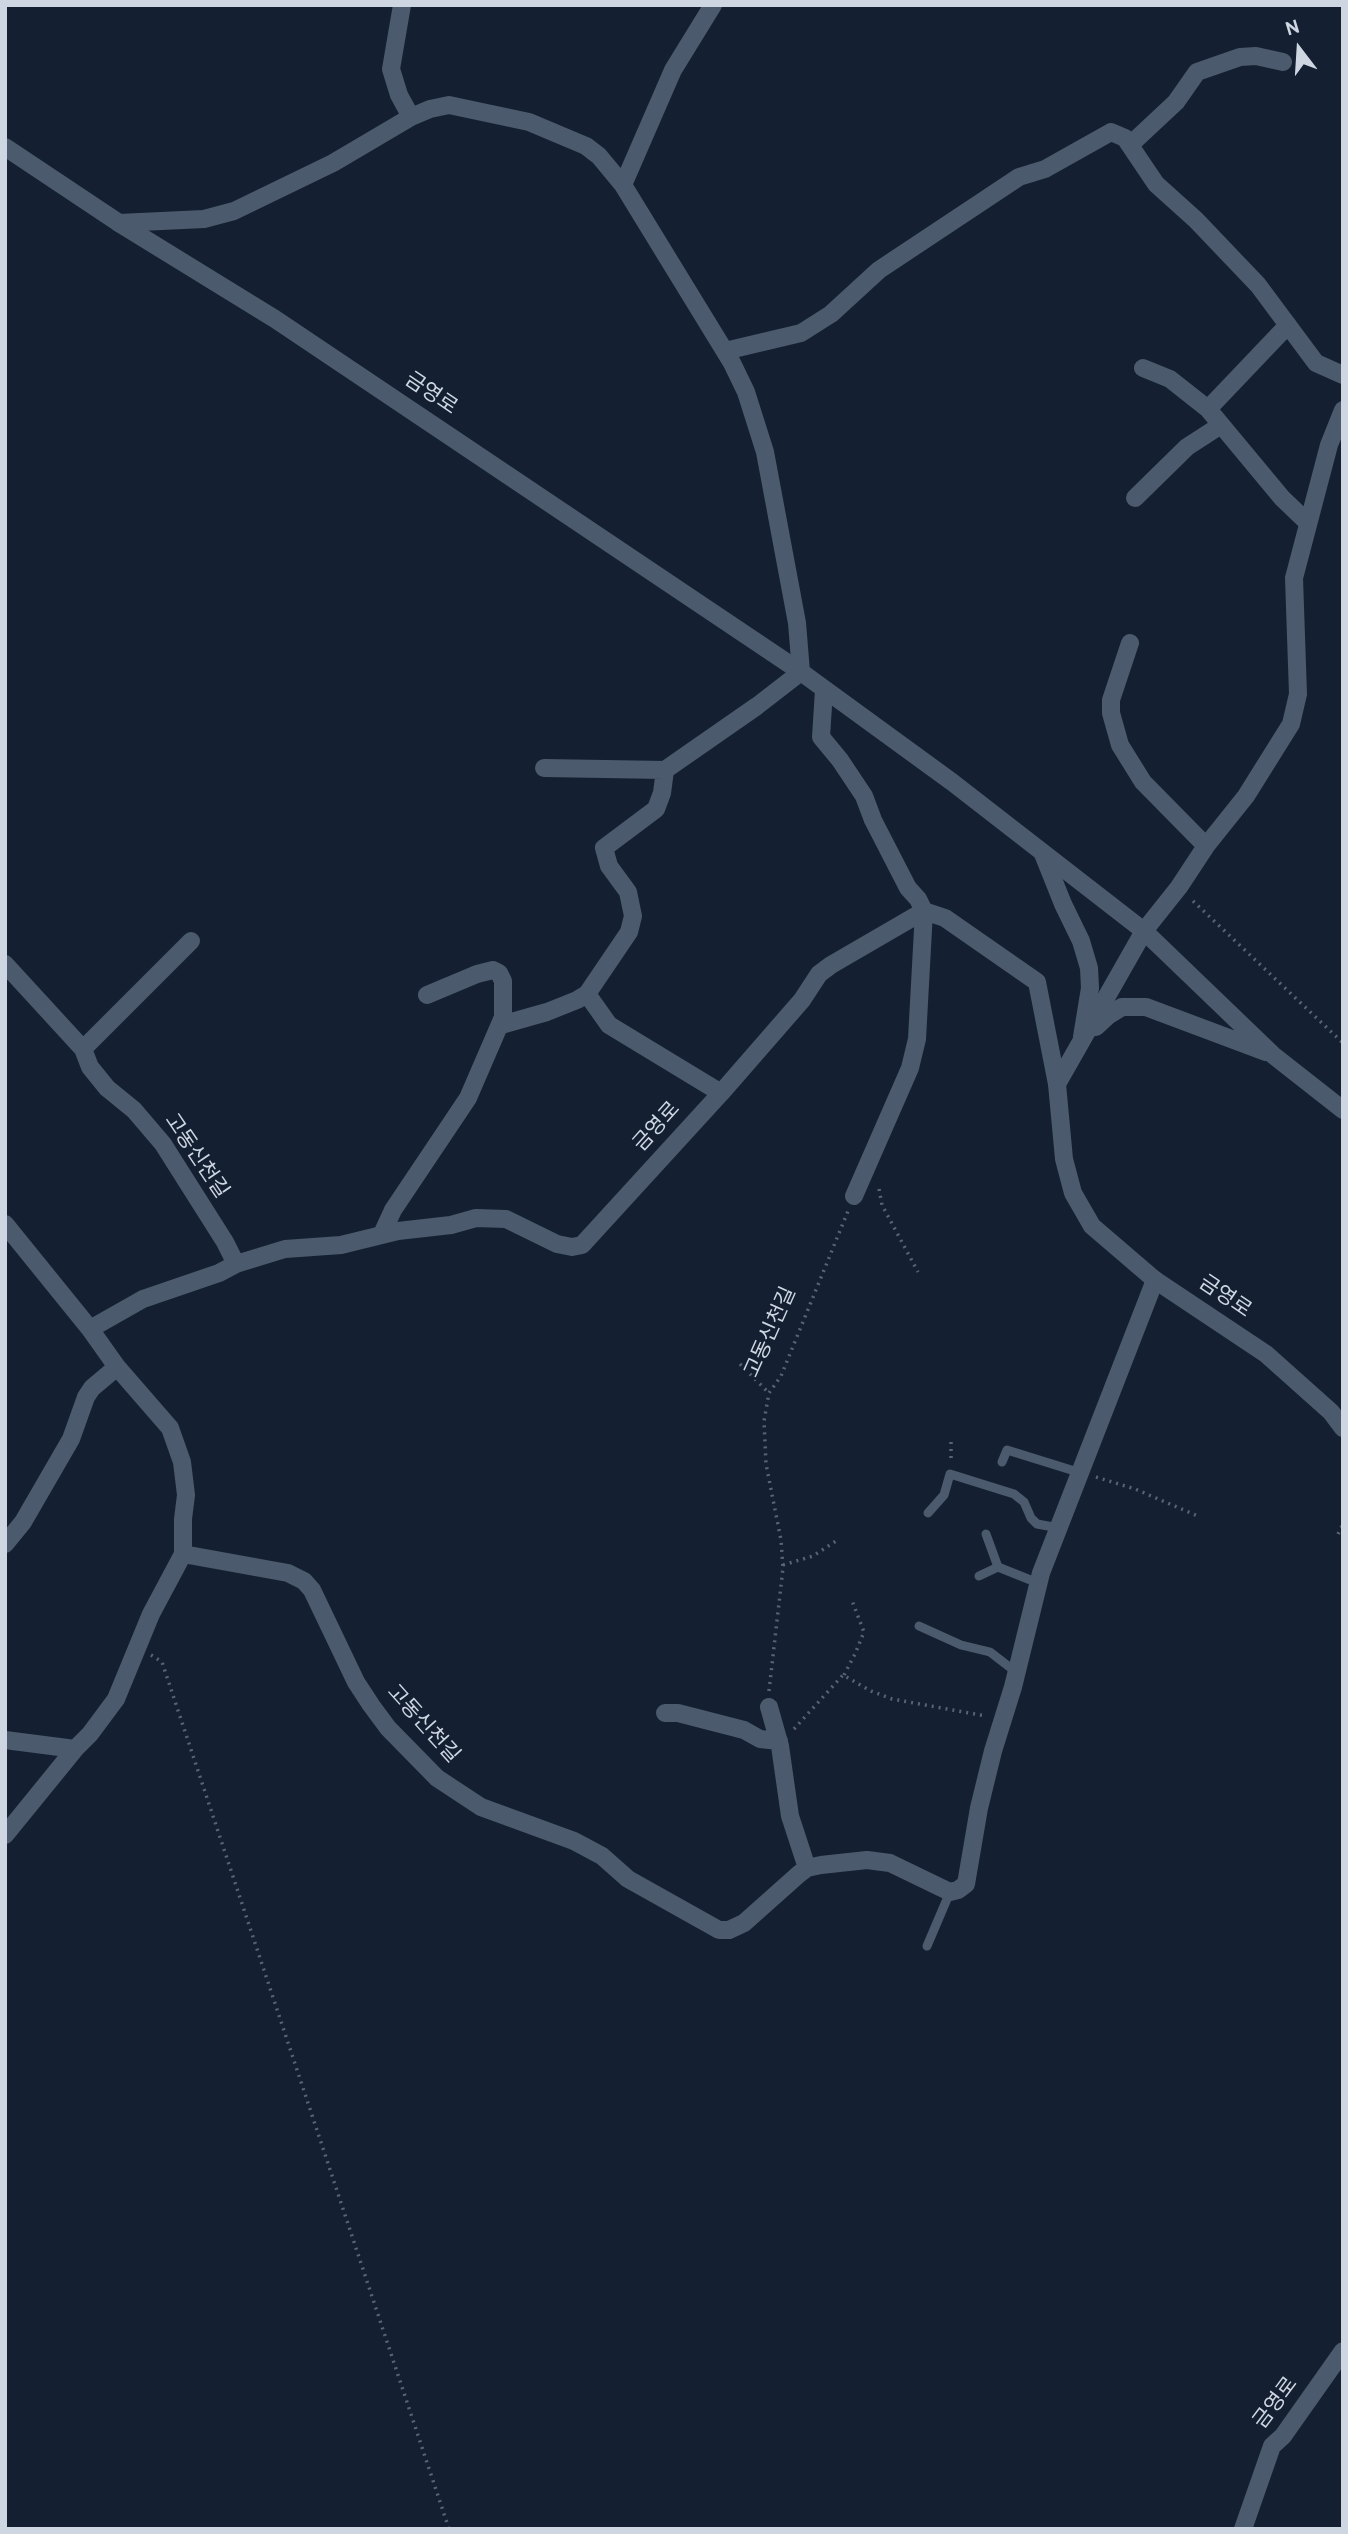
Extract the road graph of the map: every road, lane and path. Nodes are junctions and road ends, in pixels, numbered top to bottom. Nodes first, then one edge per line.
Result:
1 (402, 5) edge
2 (713, 5) edge
3 (1283, 62) dead end
4 (411, 117) junction
5 (1130, 145) junction
6 (5, 147) edge
7 (623, 185) junction
8 (119, 223) junction
9 (1288, 325) junction
10 (725, 351) junction
11 (1143, 368) dead end
12 (1343, 374) edge
13 (1208, 409) junction
14 (1343, 410) edge
15 (1221, 425) junction
16 (1135, 498) dead end
17 (1307, 522) junction
18 (1130, 643) dead end
19 (801, 671) junction
20 (824, 690) junction
21 (544, 768) dead end
22 (664, 770) junction
23 (1206, 846) junction
24 (1043, 854) junction
25 (1178, 887) junction
26 (924, 911) junction
27 (1144, 931) junction
28 (191, 941) dead end
29 (5, 964) edge
30 (587, 994) junction
31 (426, 995) dead end
32 (501, 1025) junction
33 (1081, 1042) junction
34 (1343, 1043) edge
35 (83, 1049) junction
36 (1273, 1055) junction
37 (1057, 1084) junction
38 (721, 1093) junction
39 (1343, 1110) edge
40 (854, 1196) joint
41 (889, 1218) dead end
42 (5, 1224) edge
43 (382, 1234) junction
44 (236, 1264) junction
45 (918, 1272) dead end
46 (1155, 1280) junction
47 (90, 1329) junction
48 (740, 1364) dead end
49 (117, 1367) junction
50 (769, 1393) junction
51 (1343, 1428) edge
52 (951, 1442) dead end
53 (1002, 1462) dead end
54 (1081, 1473) junction
55 (950, 1474) junction
56 (928, 1513) dead end
57 (1198, 1516) dead end
58 (1343, 1524) edge
59 (1059, 1528) junction
60 (986, 1534) dead end
61 (1338, 1534) dead end
62 (836, 1541) dead end
63 (5, 1544) edge
64 (183, 1554) junction
65 (783, 1565) junction
66 (998, 1567) junction
67 (979, 1576) dead end
68 (1038, 1583) junction
69 (851, 1598) dead end
70 (919, 1626) dead end
71 (138, 1646) junction
72 (1016, 1672) junction
73 (844, 1675) junction
74 (769, 1707) joint
75 (664, 1713) dead end
76 (1001, 1720) junction
77 (5, 1740) edge
78 (779, 1741) junction
79 (75, 1749) junction
80 (5, 1835) edge
81 (807, 1868) junction
82 (950, 1892) junction
83 (927, 1946) dead end
84 (1343, 2351) edge
85 (449, 2529) edge
86 (1243, 2529) edge

1 - 4 street
2 - 7 street
3 - 5 street
4 - 7 street
4 - 8 street
5 - 9 street
5 - 10 street
6 - 8 street, 금영로
7 - 10 street
8 - 19 street, 금영로
9 - 12 street
9 - 13 street
10 - 19 street
11 - 13 street
13 - 15 street
14 - 17 street
15 - 16 street
15 - 17 street
17 - 23 street
18 - 23 street
19 - 20 street, 금영로
19 - 22 street
20 - 24 street, 금영로
20 - 26 street
21 - 22 street
22 - 30 street
23 - 25 street
24 - 27 street, 금영로
24 - 33 street
25 - 27 street
25 - 34 path
26 - 37 street, 금영로
26 - 38 street, 금영로
26 - 40 street
27 - 33 street
27 - 36 street, 금영로
28 - 35 street
29 - 35 street, 고동신천길
30 - 32 street
30 - 38 street
31 - 32 street
32 - 43 street
33 - 36 street
33 - 37 street
35 - 44 street, 고동신천길
36 - 39 street
37 - 46 street, 금영로
38 - 43 street, 금영로
40 - 50 path, 고동신천길
41 - 45 path
42 - 47 street
43 - 44 street
44 - 47 street
46 - 51 street, 금영로
46 - 54 street
47 - 49 street
48 - 50 path
49 - 63 street
49 - 64 street
50 - 65 path, 고동신천길
52 - 55 path
53 - 54 lane
54 - 57 path
54 - 59 street
55 - 56 lane
55 - 59 lane
58 - 61 path
59 - 68 street
60 - 66 lane
62 - 65 path
64 - 71 street
64 - 81 street, 고동신천길
65 - 74 path, 고동신천길
66 - 67 lane
66 - 68 lane
68 - 72 street
69 - 73 path
70 - 72 lane
71 - 79 street
71 - 85 path
72 - 76 street
73 - 76 path
73 - 78 path
74 - 78 street
75 - 78 street
76 - 82 street
77 - 79 street
78 - 81 street
79 - 80 street
81 - 82 street
82 - 83 lane
84 - 86 street, 금영로

